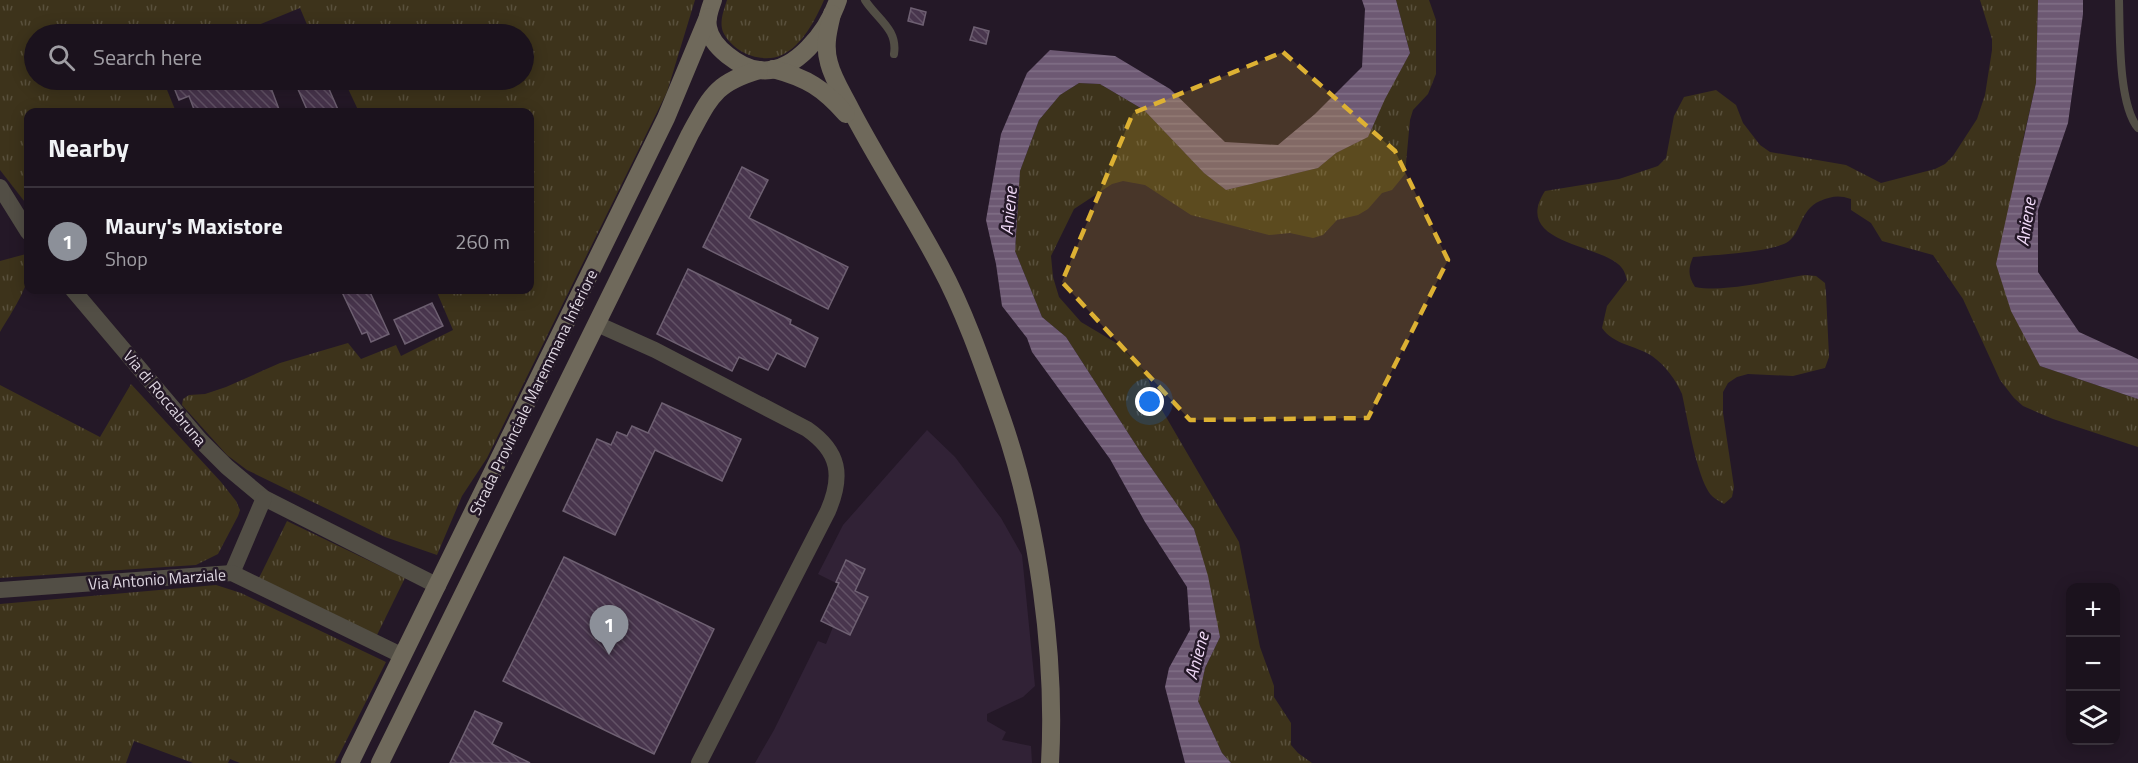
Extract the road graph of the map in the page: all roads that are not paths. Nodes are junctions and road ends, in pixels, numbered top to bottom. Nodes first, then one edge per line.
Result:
1 (865, 0) edge
2 (2119, 0) edge
3 (835, 7) edge
4 (711, 8) edge
5 (894, 54) dead end
6 (766, 70) junction
7 (2138, 128) edge
8 (861, 130) junction
9 (0, 187) edge
10 (24, 226) edge
11 (76, 294) edge
12 (597, 324) junction
13 (264, 498) junction
14 (232, 573) junction
15 (438, 586) junction
16 (0, 590) edge
17 (403, 656) junction
18 (350, 763) edge
19 (381, 763) edge
20 (699, 763) edge
21 (1050, 763) edge

1 - 5 lane
2 - 7 lane
3 - 6 main road, Strada Provinciale Maremmana Inferiore
3 - 8 main road
4 - 6 main road
4 - 15 main road, Strada Provinciale Maremmana Inferiore
6 - 8 main road
6 - 12 main road, Strada Provinciale Maremmana Inferiore
8 - 21 main road
9 - 10 street
11 - 13 street, Via di Roccabruna
12 - 19 main road, Strada Provinciale Maremmana Inferiore
12 - 20 street
13 - 14 street
13 - 15 street, Via di Roccabruna
14 - 16 street, Via Antonio Marziale
14 - 17 street, Via Antonio Marziale
15 - 17 main road, Strada Provinciale Maremmana Inferiore
17 - 18 main road, Strada Provinciale Maremmana Inferiore

